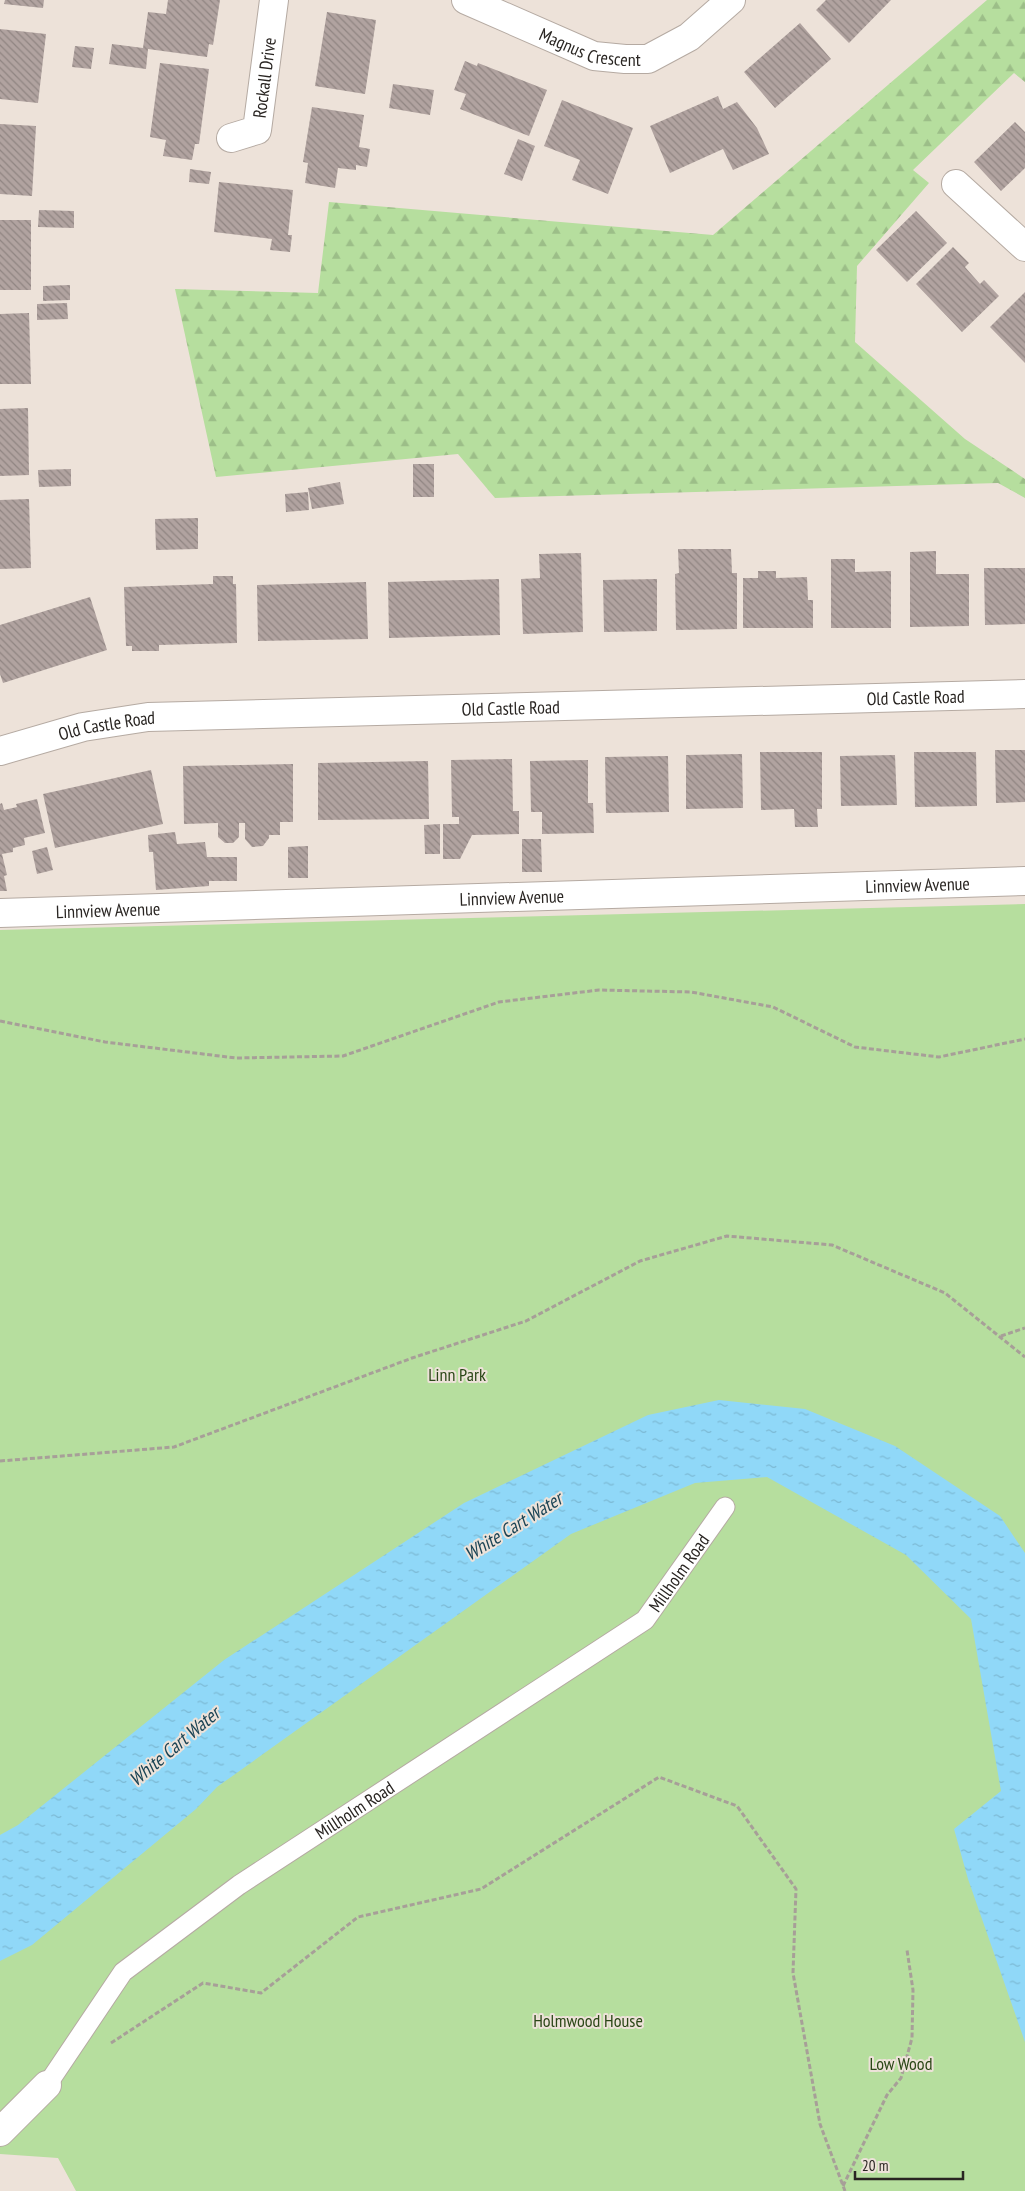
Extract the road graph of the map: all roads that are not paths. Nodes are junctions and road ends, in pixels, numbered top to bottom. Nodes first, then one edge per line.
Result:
1 (274, 0) edge
2 (466, 0) edge
3 (731, 0) edge
4 (231, 138) dead end
5 (956, 184) dead end
6 (1025, 248) edge
7 (1025, 694) edge
8 (0, 751) edge
9 (1025, 882) edge
10 (0, 913) edge
11 (725, 1507) dead end
12 (47, 2085) joint
13 (0, 2132) edge

1 - 4 street, Rockall Drive
2 - 3 street, Magnus Crescent
5 - 6 street
7 - 8 street, Old Castle Road
9 - 10 street, Linnview Avenue
11 - 12 lane, Millholm Road
12 - 13 street, Millholm Road

